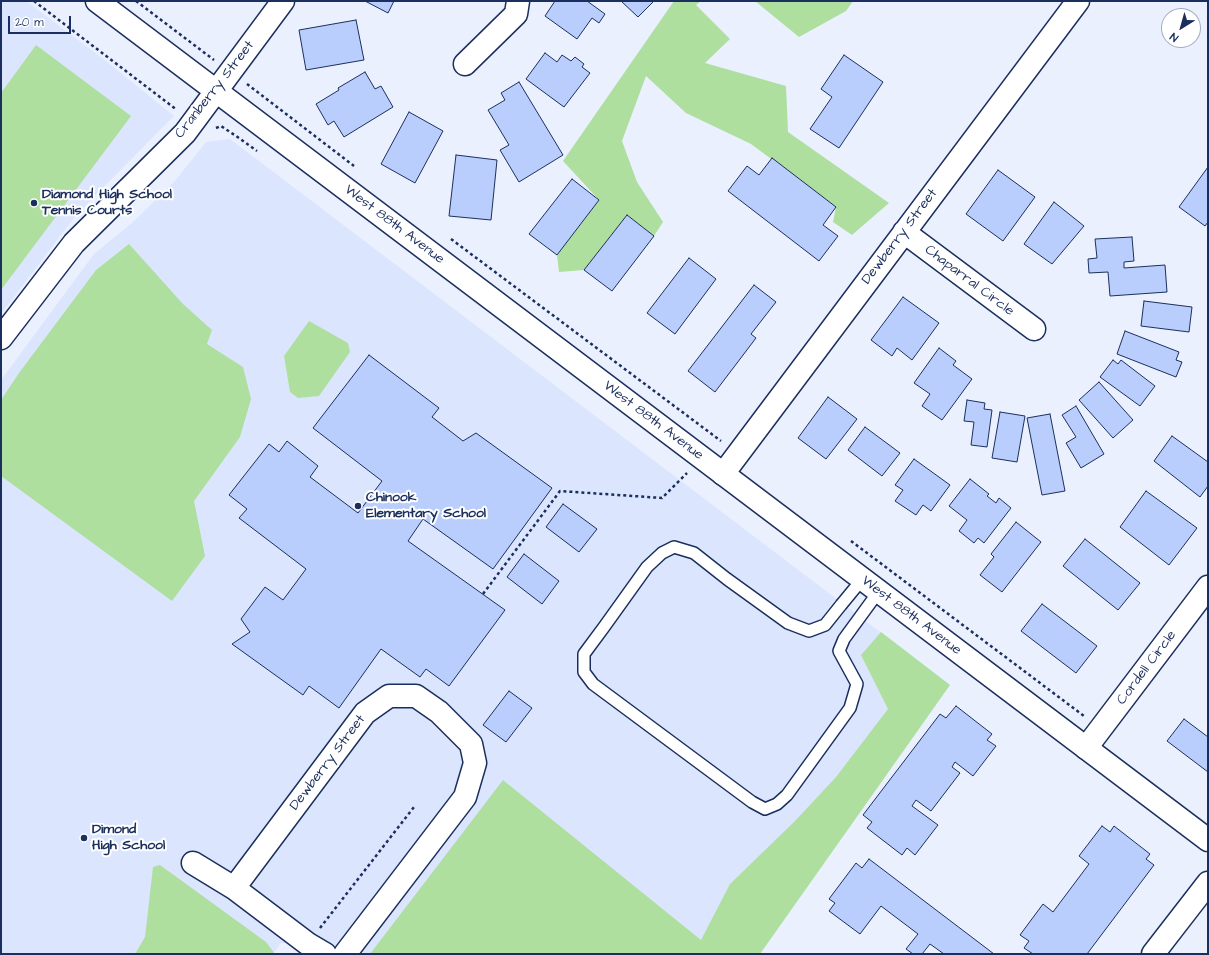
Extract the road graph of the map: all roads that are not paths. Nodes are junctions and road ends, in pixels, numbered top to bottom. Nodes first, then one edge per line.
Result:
1 (97, 1) edge
2 (283, 1) edge
3 (518, 1) edge
4 (1078, 1) edge
5 (465, 64) dead end
6 (216, 91) junction
7 (904, 232) junction
8 (1034, 329) dead end
9 (1, 338) edge
10 (723, 474) junction
11 (865, 586) junction
12 (1208, 587) edge
13 (1086, 748) junction
14 (1208, 840) edge
15 (193, 863) dead end
16 (1208, 883) edge
17 (234, 888) junction
18 (325, 954) edge
19 (345, 954) edge
20 (1153, 954) edge

1 - 6 street, West 88th Avenue
2 - 6 street, Cranberry Street
3 - 5 street
4 - 7 street, Dewberry Street
6 - 9 street, Cranberry Street
6 - 10 street, West 88th Avenue
7 - 8 street, Chaparral Circle
7 - 10 street, Dewberry Street
10 - 11 street, West 88th Avenue
11 - 11 lane, bridge
11 - 13 street, West 88th Avenue
12 - 13 street, Cordell Circle
13 - 14 street, West 88th Avenue
15 - 17 street
16 - 20 street
17 - 18 street
17 - 19 street, Dewberry Street

